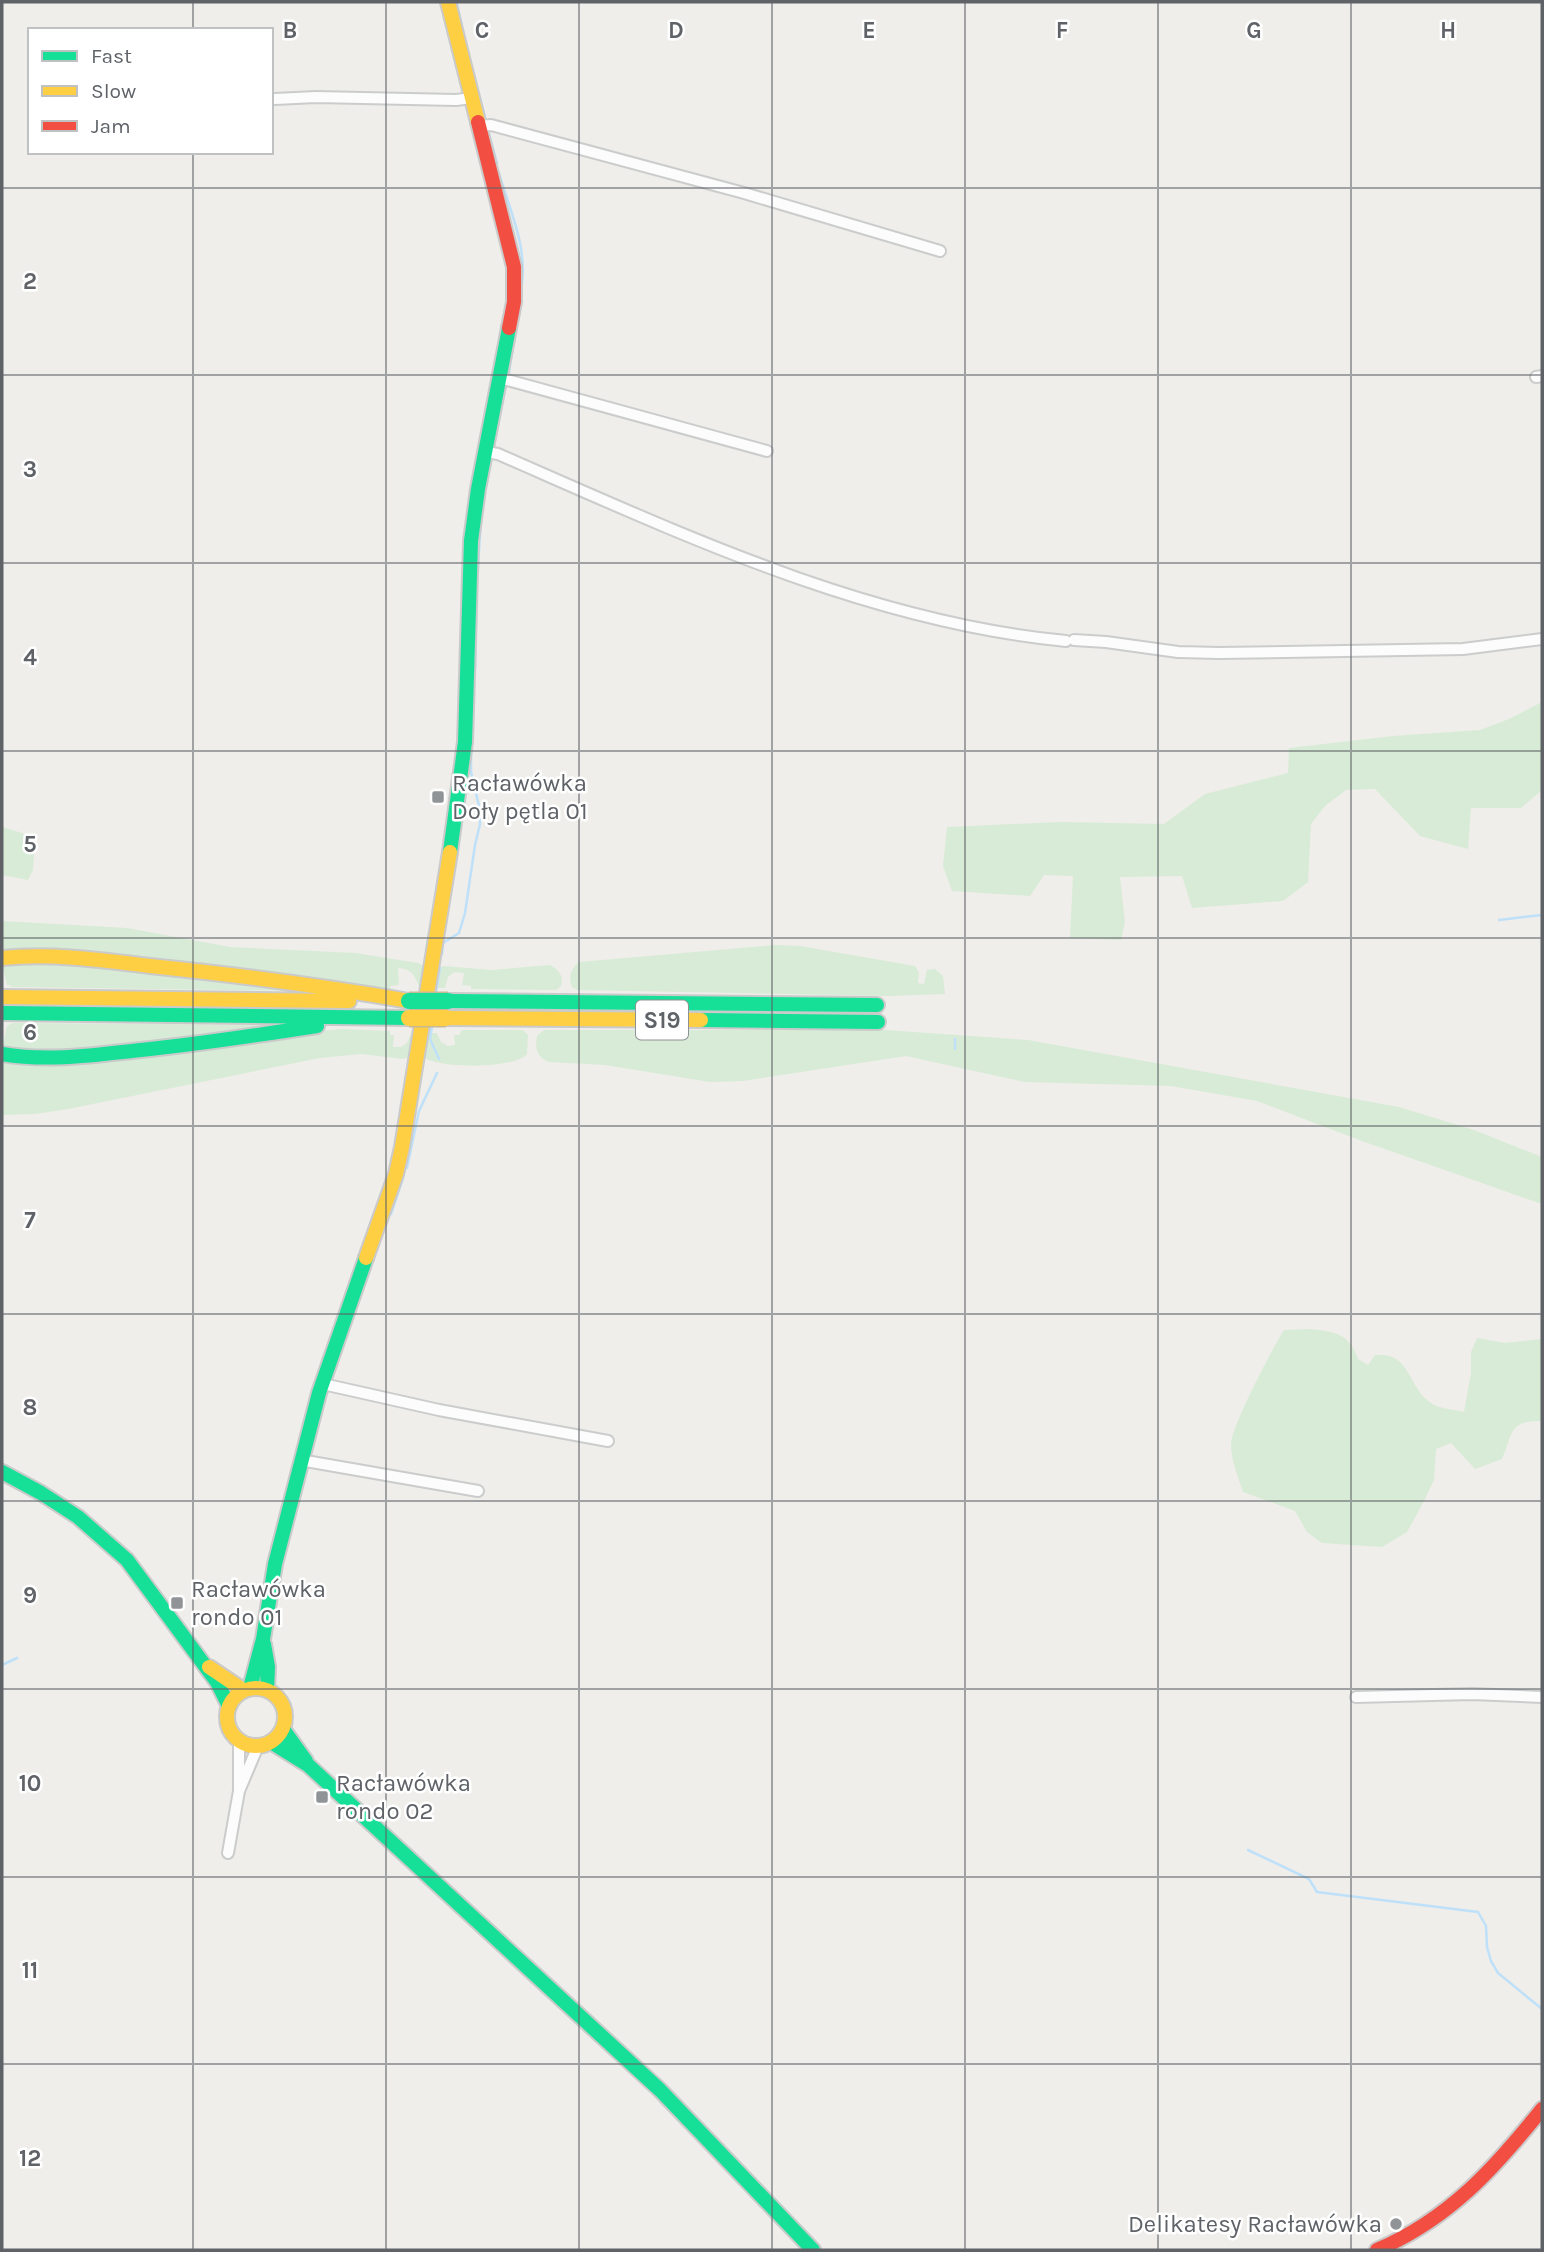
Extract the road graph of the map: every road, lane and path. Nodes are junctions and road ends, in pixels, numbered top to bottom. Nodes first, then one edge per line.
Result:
1 (448, 2) edge
2 (472, 98) junction
3 (275, 99) dead end
4 (480, 126) junction
5 (940, 251) dead end
6 (500, 378) junction
7 (767, 451) dead end
8 (486, 452) junction
9 (1542, 639) edge
10 (2, 958) edge
11 (2, 997) edge
12 (409, 1009) junction
13 (2, 1013) edge
14 (878, 1013) dead end
15 (368, 1017) junction
16 (2, 1054) edge
17 (323, 1384) junction
18 (608, 1441) dead end
19 (300, 1460) junction
20 (2, 1472) edge
21 (478, 1491) dead end
22 (263, 1639) junction
23 (205, 1665) junction
24 (246, 1689) junction
25 (267, 1689) junction
26 (1356, 1697) dead end
27 (1542, 1697) edge
28 (229, 1706) junction
29 (283, 1729) junction
30 (239, 1741) junction
31 (265, 1744) junction
32 (307, 1765) junction
33 (239, 1791) junction
34 (228, 1853) dead end
35 (1542, 2109) edge
36 (813, 2250) edge
37 (1377, 2250) edge

1 - 2 main road
2 - 3 street
2 - 4 main road
4 - 5 street
4 - 6 main road
6 - 7 street
6 - 8 main road
8 - 9 street
8 - 17 main road
10 - 12 main road
11 - 12 main road, S19
12 - 14 main road, S19, bridge
12 - 15 main road, S19
13 - 15 main road, S19
15 - 16 main road
17 - 18 street
17 - 19 main road
19 - 21 street
19 - 22 main road
20 - 23 main road
22 - 24 main road
22 - 25 main road
23 - 24 main road
23 - 28 main road
24 - 25 main road
24 - 28 main road
25 - 29 main road
26 - 27 street
28 - 30 main road
29 - 31 main road
29 - 32 main road
30 - 31 main road
30 - 33 street
31 - 32 main road
31 - 33 street
32 - 36 main road
33 - 34 street
35 - 37 main road

